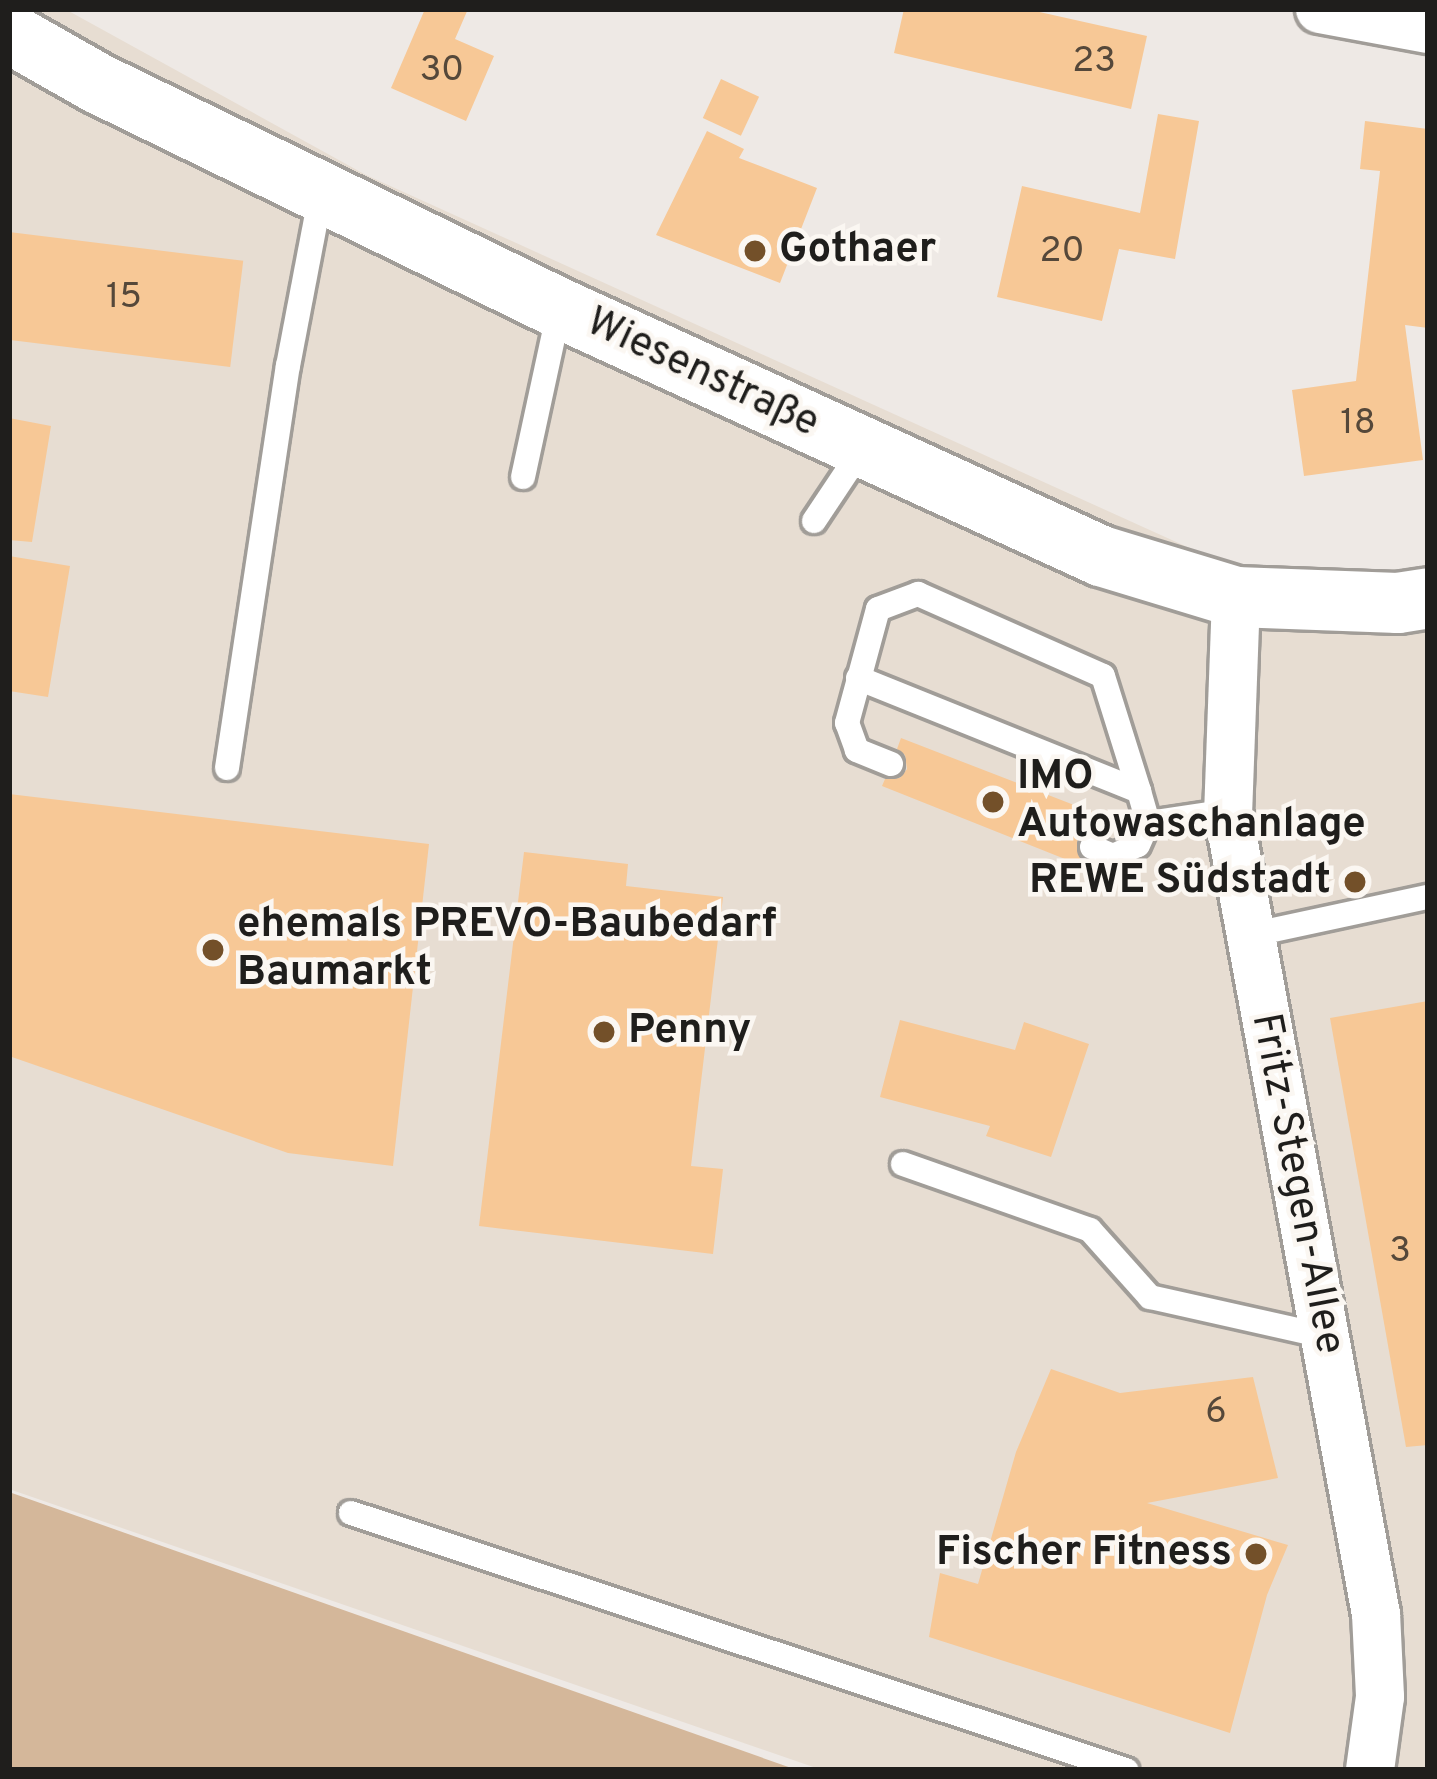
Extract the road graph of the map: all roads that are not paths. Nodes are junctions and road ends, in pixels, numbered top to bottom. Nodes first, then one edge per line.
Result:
1 (1320, 9) edge
2 (1428, 29) edge
3 (9, 32) edge
4 (322, 191) junction
5 (559, 308) junction
6 (862, 449) junction
7 (523, 477) dead end
8 (814, 521) dead end
9 (1236, 597) junction
10 (1428, 598) edge
11 (858, 678) junction
12 (891, 764) dead end
13 (227, 768) dead end
14 (1139, 791) junction
15 (1228, 811) junction
16 (1148, 823) junction
17 (1093, 847) dead end
18 (1428, 897) edge
19 (1250, 935) junction
20 (903, 1164) dead end
21 (1324, 1336) junction
22 (351, 1513) dead end
23 (1126, 1770) edge
24 (1370, 1770) edge

1 - 2 street
3 - 4 street, Wiesenstraße
4 - 5 street, Wiesenstraße
4 - 13 lane
5 - 6 street, Wiesenstraße
5 - 7 lane
6 - 8 lane
6 - 9 street, Wiesenstraße
9 - 10 street, Wiesenstraße
9 - 15 street, Fritz-Stegen-Allee
11 - 12 lane
11 - 14 lane
11 - 14 lane
14 - 16 lane
15 - 16 lane
15 - 19 street, Fritz-Stegen-Allee
16 - 17 lane
18 - 19 lane
19 - 21 street, Fritz-Stegen-Allee
20 - 21 lane
21 - 24 street, Fritz-Stegen-Allee
22 - 23 lane

